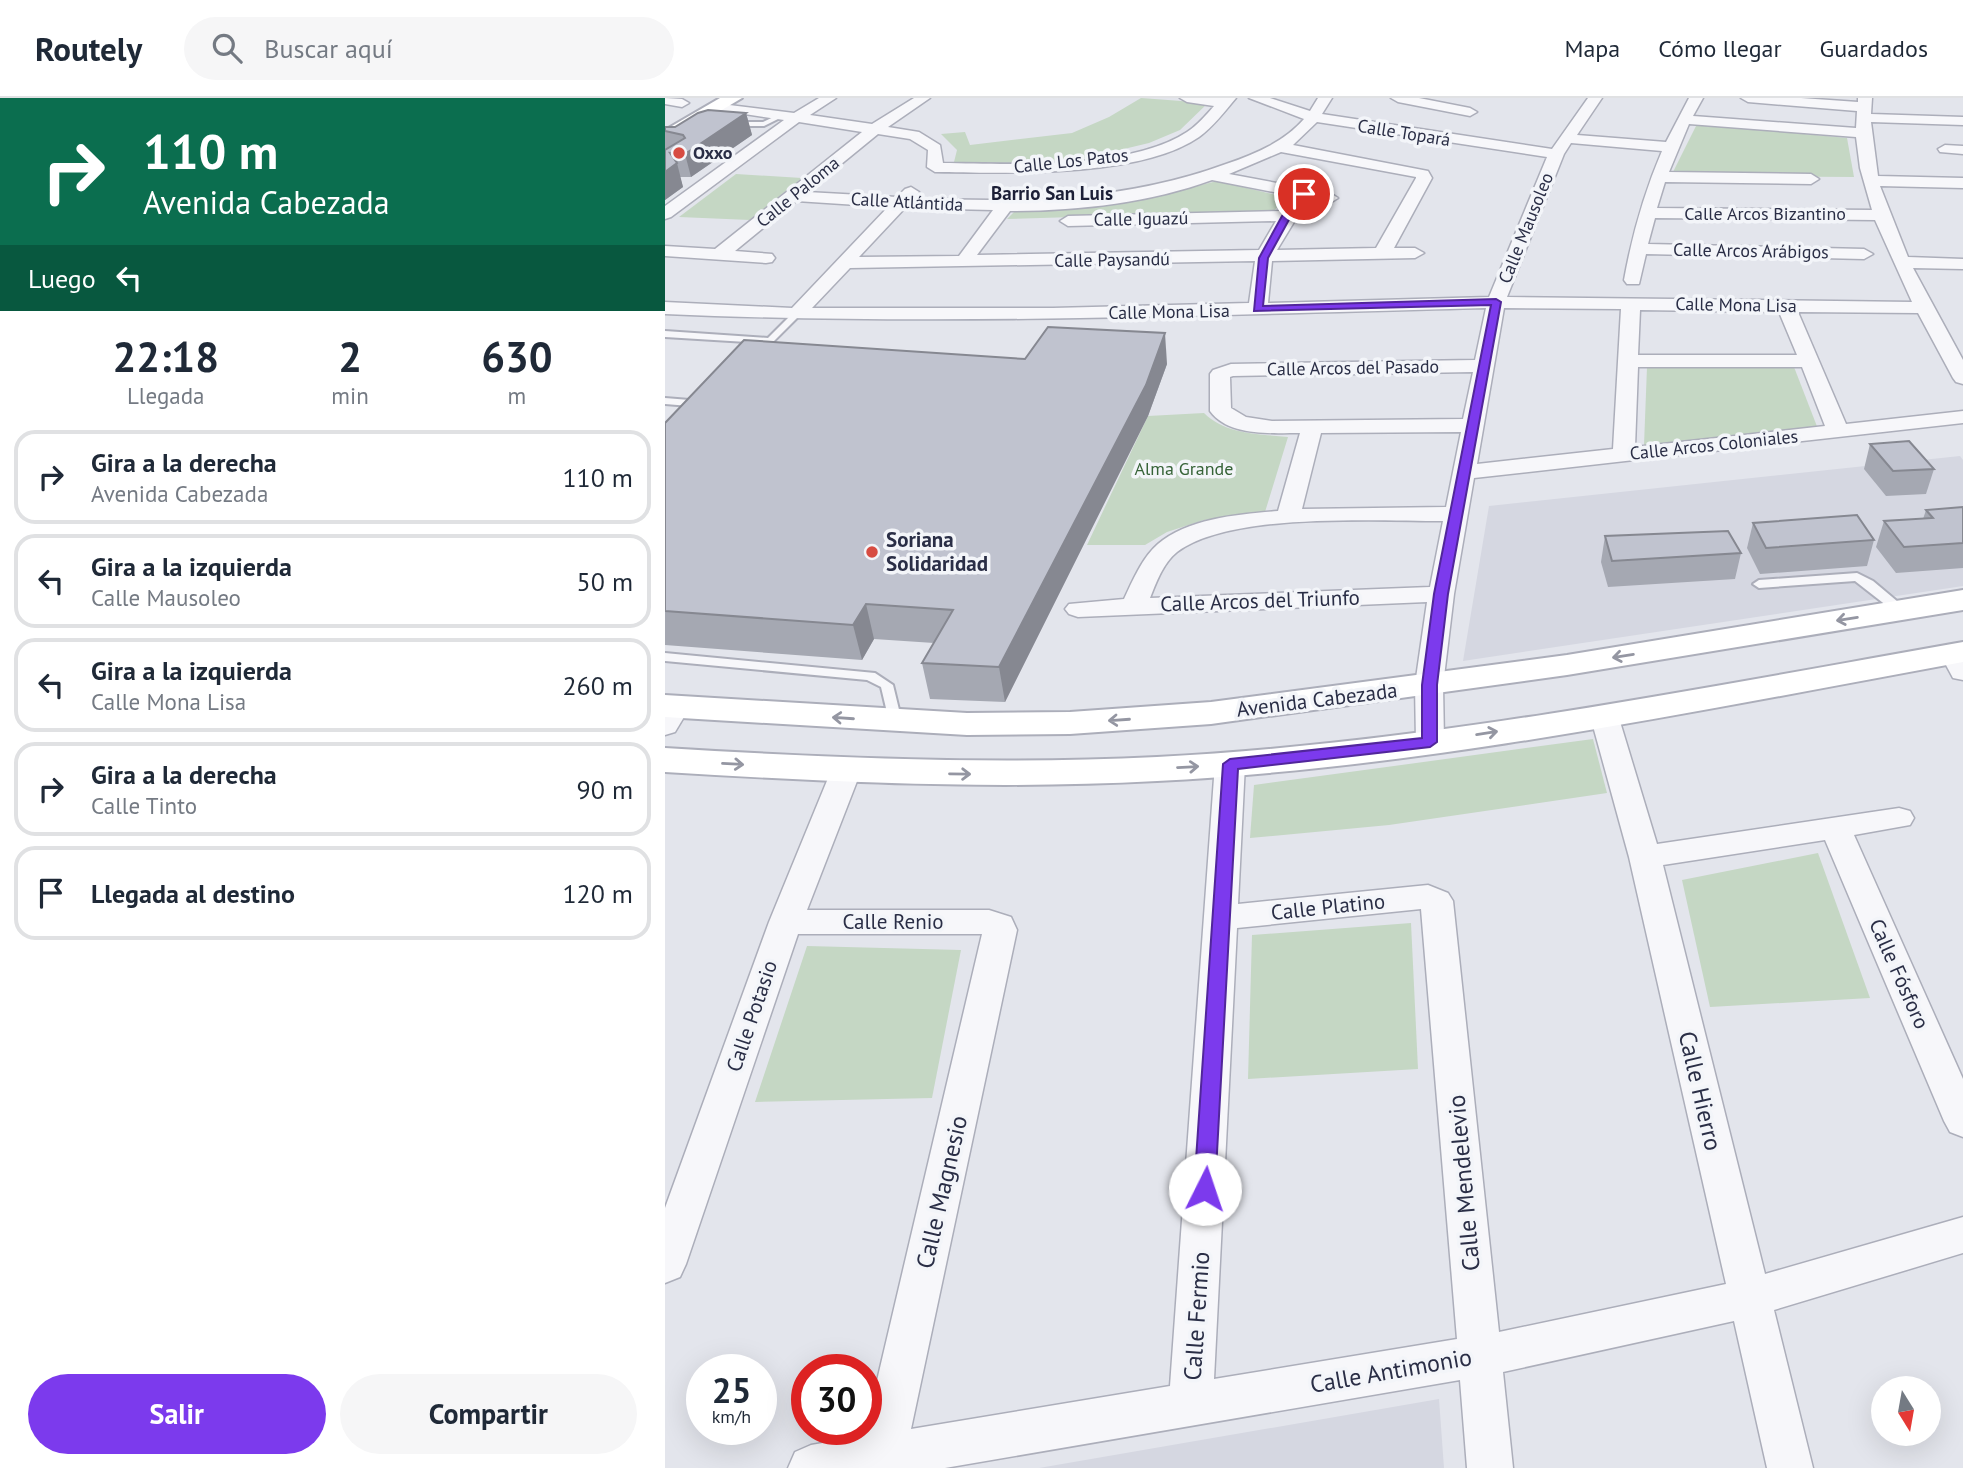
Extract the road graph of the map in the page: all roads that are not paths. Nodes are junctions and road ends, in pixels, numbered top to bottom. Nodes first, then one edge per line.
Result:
1 (829, 98) edge
2 (923, 98) edge
3 (1187, 98) edge
4 (1256, 98) edge
5 (1325, 98) edge
6 (1398, 98) edge
7 (1483, 98) edge
8 (1595, 98) edge
9 (1696, 98) edge
10 (1748, 98) edge
11 (679, 100) edge
12 (1226, 100) edge
13 (665, 113) edge
14 (1470, 113) junction
15 (715, 114) edge
16 (1863, 114) edge
17 (789, 116) junction
18 (1313, 117) junction
19 (1683, 118) junction
20 (1963, 121) edge
21 (876, 128) junction
22 (665, 138) edge
23 (1448, 140) junction
24 (1561, 146) junction
25 (1279, 147) junction
26 (1669, 147) junction
27 (1945, 149) dead end
28 (1963, 150) edge
29 (935, 167) junction
30 (1215, 176) junction
31 (1660, 177) junction
32 (1811, 179) dead end
33 (1873, 181) junction
34 (1963, 183) edge
35 (665, 192) edge
36 (692, 194) junction
37 (1304, 194) junction
38 (793, 196) junction
39 (1330, 198) dead end
40 (902, 202) junction
41 (1005, 206) junction
42 (1649, 212) junction
43 (665, 215) edge
44 (1881, 215) junction
45 (1287, 216) junction
46 (995, 223) junction
47 (1638, 249) junction
48 (665, 251) edge
49 (1415, 253) dead end
50 (1382, 254) junction
51 (1864, 254) dead end
52 (719, 255) junction
53 (766, 258) dead end
54 (1264, 258) junction
55 (1901, 262) junction
56 (842, 263) junction
57 (962, 263) junction
58 (1963, 264) edge
59 (1633, 280) dead end
60 (1496, 302) junction
61 (1631, 304) junction
62 (1786, 305) junction
63 (665, 308) edge
64 (1925, 308) junction
65 (1258, 309) junction
66 (797, 314) junction
67 (665, 334) edge
68 (771, 341) junction
69 (1629, 361) junction
70 (1807, 361) junction
71 (750, 362) edge
72 (1483, 366) junction
73 (1963, 378) edge
74 (665, 401) edge
75 (699, 413) edge
76 (1963, 417) edge
77 (1473, 425) junction
78 (1313, 428) junction
79 (1837, 431) junction
80 (1624, 454) junction
81 (1465, 472) junction
82 (1458, 514) junction
83 (1288, 517) junction
84 (1759, 584) dead end
85 (1441, 594) junction
86 (1963, 600) edge
87 (1134, 606) junction
88 (1078, 609) dead end
89 (1901, 610) junction
90 (665, 657) edge
91 (1960, 659) edge
92 (1429, 685) junction
93 (669, 713) edge
94 (1604, 715) junction
95 (895, 722) junction
96 (1430, 742) junction
97 (665, 760) edge
98 (1230, 764) junction
99 (846, 771) junction
100 (1899, 818) dead end
101 (1835, 828) junction
102 (1645, 857) junction
103 (1434, 898) joint
104 (1222, 918) junction
105 (786, 922) junction
106 (999, 926) joint
107 (1963, 1121) edge
108 (1963, 1235) edge
109 (665, 1264) edge
110 (1749, 1298) junction
111 (1481, 1356) junction
112 (1191, 1406) junction
113 (882, 1458) junction
114 (811, 1468) edge
115 (1490, 1468) edge
116 (1790, 1468) edge

1 - 17 street
2 - 21 street, Calle Paloma
3 - 12 street
4 - 18 street, Calle Topará
5 - 18 street, Calle Atlántida
6 - 14 street
7 - 14 street
8 - 24 street, Calle Mausoleo
9 - 19 street
10 - 16 street
11 - 13 main road
12 - 29 street, Calle Los Patos
14 - 23 street
15 - 17 street
15 - 22 main road
16 - 19 street
16 - 20 street
16 - 33 street
17 - 21 street
17 - 36 street
18 - 23 street, Calle Topará
18 - 25 street, Calle Atlántida
19 - 26 street
21 - 29 street
21 - 38 street, Calle Paloma
23 - 24 street, Calle Topará
24 - 26 street, Calle Topará
24 - 60 street, Calle Mausoleo
25 - 30 street, Calle Atlántida
25 - 50 street
26 - 31 street
27 - 28 street
29 - 40 street
30 - 37 street
30 - 41 street, Calle Atlántida
31 - 32 street
31 - 42 street
33 - 34 street
33 - 44 street
35 - 36 street
36 - 43 street
37 - 39 street
37 - 45 street
38 - 40 street, Calle Atlántida
38 - 52 street, Calle Paloma
40 - 41 street, Calle Atlántida
40 - 56 street
41 - 46 street
42 - 44 street, Calle Arcos Bizantino
42 - 47 street
44 - 55 street
45 - 46 street, Calle Iguazú
45 - 54 street
46 - 57 street
47 - 51 street, Calle Arcos Arábigos
47 - 59 street
48 - 52 street
49 - 50 street, Calle Paysandú
50 - 54 street, Calle Paysandú
52 - 53 street
54 - 57 street, Calle Paysandú
54 - 65 street
55 - 58 street
55 - 64 street
56 - 57 street, Calle Paysandú
56 - 66 street
60 - 61 street, Calle Mona Lisa
60 - 65 street, Calle Mona Lisa
60 - 72 street, Calle Mausoleo
61 - 62 street, Calle Mona Lisa
61 - 69 street
62 - 64 street, Calle Mona Lisa
62 - 70 street
63 - 66 street, Calle Mona Lisa
64 - 73 street
65 - 66 street, Calle Mona Lisa
66 - 68 lane
67 - 68 lane
68 - 71 lane
69 - 70 street
69 - 80 street
70 - 79 street
72 - 77 street, Calle Mausoleo
72 - 78 street, Calle Arcos del Pasado
74 - 75 lane
76 - 79 street, Calle Arcos Coloniales
77 - 78 street
77 - 81 street, Calle Mausoleo
78 - 83 street
79 - 80 street, Calle Arcos Coloniales
80 - 81 street, Calle Arcos Coloniales
81 - 82 street, Calle Mausoleo
82 - 83 street
82 - 85 street, Calle Mausoleo
83 - 87 street
84 - 89 lane
85 - 87 street, Calle Arcos del Triunfo
85 - 92 street, Calle Mausoleo
86 - 89 main road, Avenida Cabezada
87 - 88 street, Calle Arcos del Triunfo
89 -> 92 main road, Avenida Cabezada
90 - 95 lane
91 - 94 main road
92 -> 95 main road, Avenida Cabezada
92 - 96 street, Calle Mausoleo
95 -> 93 main road, Avenida Cabezada
96 -> 94 main road
94 - 102 street, Calle Hierro
96 - 98 main road
97 -> 99 main road
99 -> 98 main road
98 - 104 street, Calle Fermio
99 - 105 street, Calle Potasio
100 - 101 street
101 - 102 street
101 - 107 street, Calle Fósforo
102 - 110 street, Calle Hierro
103 - 104 street, Calle Platino
103 - 111 street, Calle Mendelevio
104 - 112 street, Calle Fermio
105 - 106 street, Calle Renio
105 - 109 street, Calle Potasio
106 - 113 street, Calle Magnesio
108 - 110 street, Calle Antimonio
110 - 111 street, Calle Antimonio
110 - 116 street, Calle Hierro
111 - 112 street, Calle Antimonio
111 - 115 street, Calle Mendelevio
112 - 113 street, Calle Antimonio
113 - 114 street, Calle Antimonio

